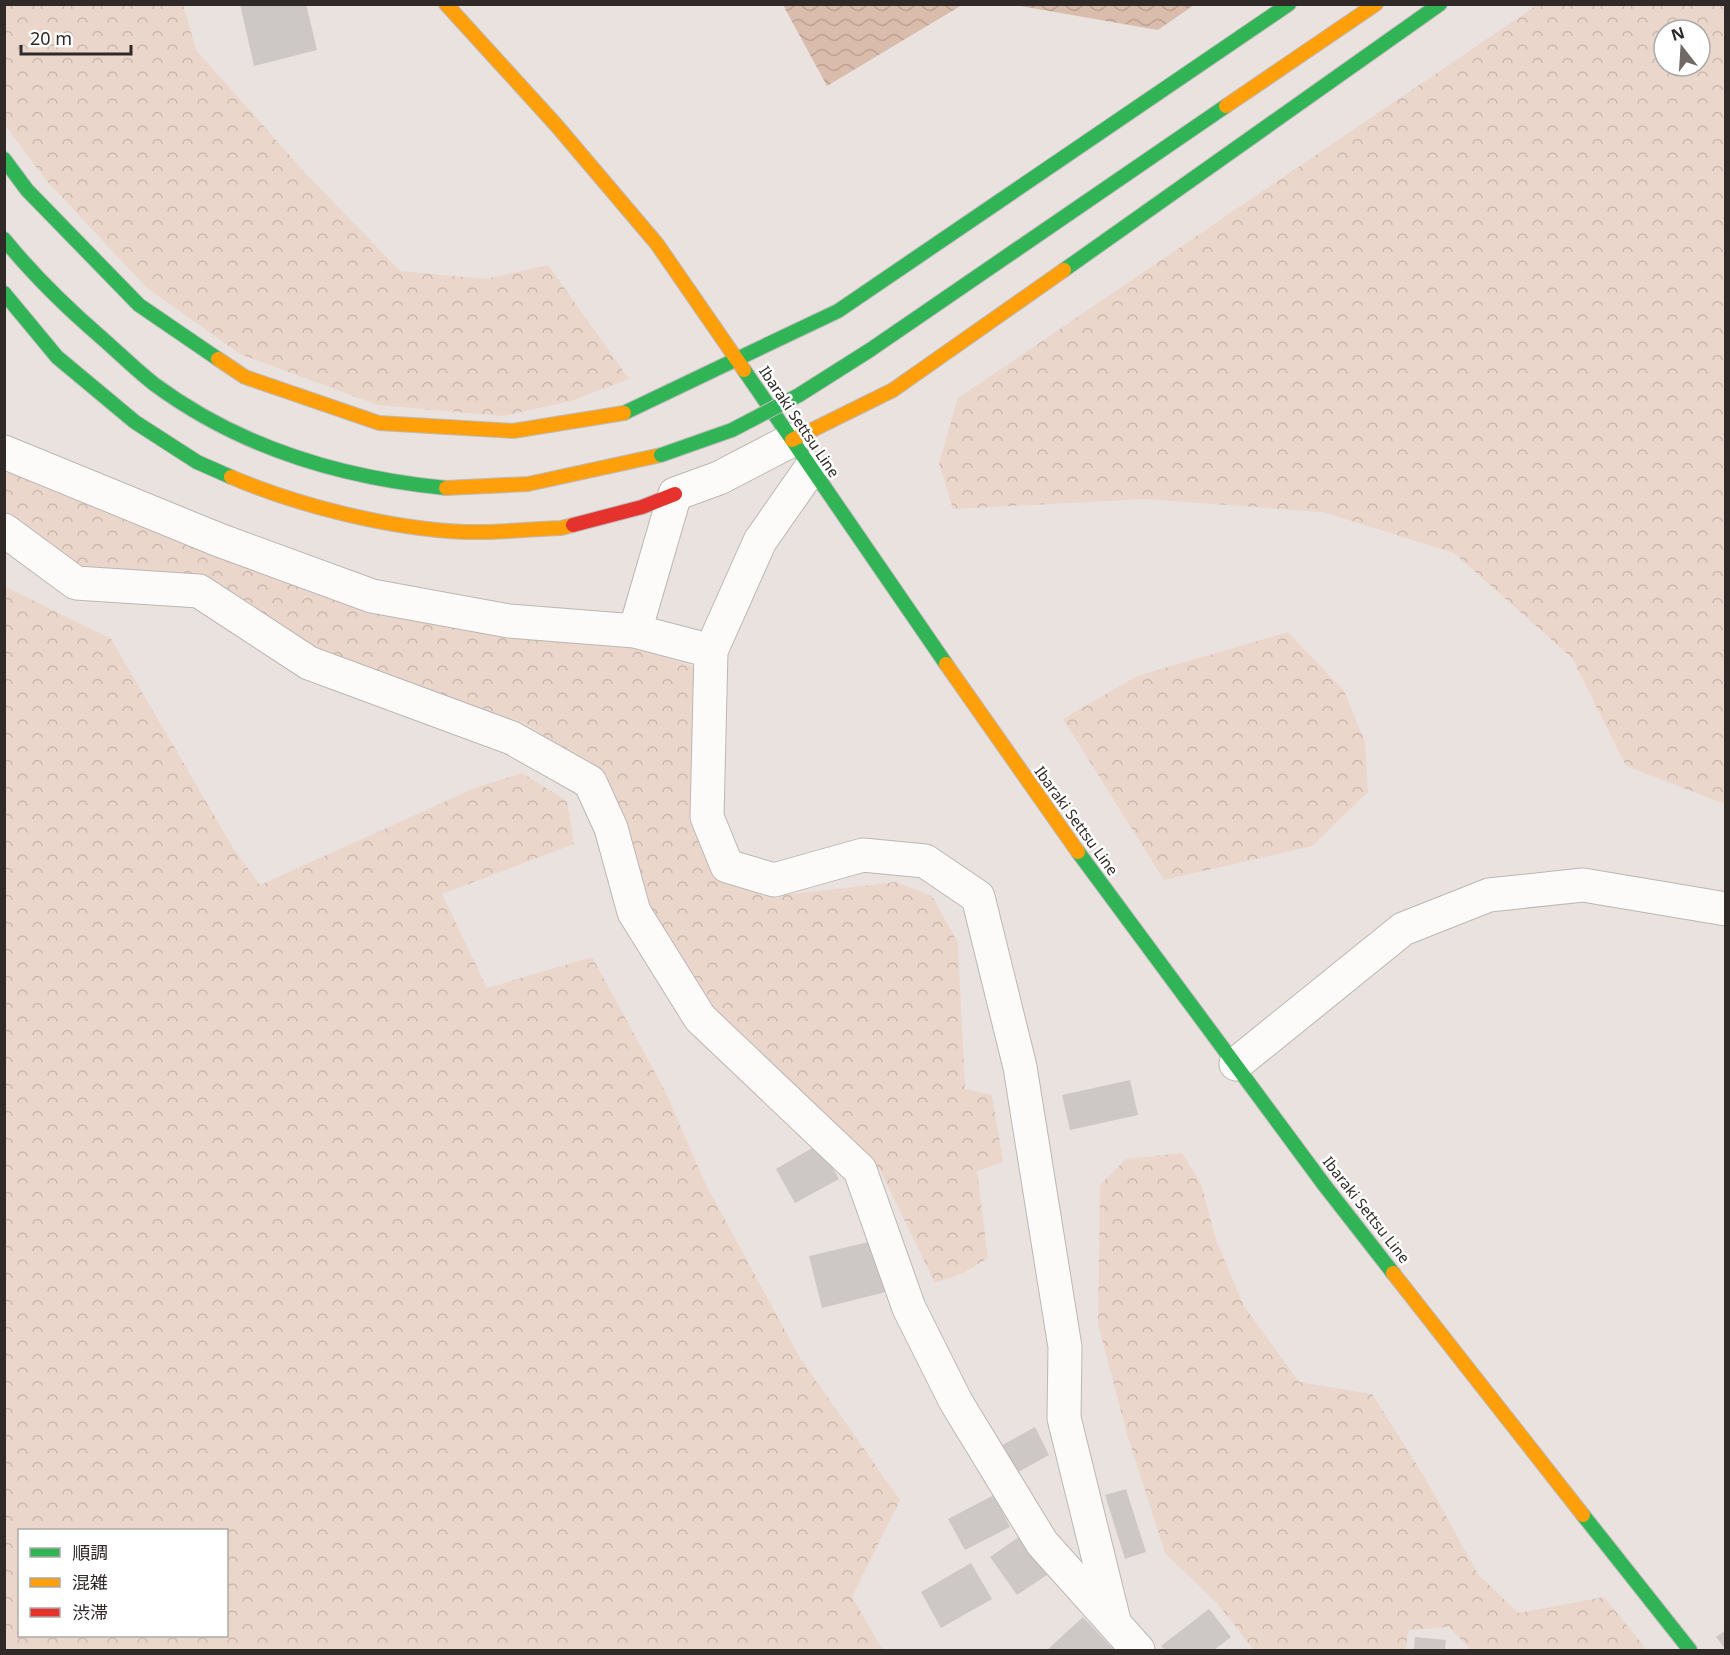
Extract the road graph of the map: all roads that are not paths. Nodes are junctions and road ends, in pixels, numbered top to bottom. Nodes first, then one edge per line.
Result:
1 (446, 4) edge
2 (1289, 4) edge
3 (1376, 4) edge
4 (1440, 4) edge
5 (4, 159) edge
6 (4, 239) edge
7 (4, 293) edge
8 (737, 359) junction
9 (792, 440) junction
10 (4, 452) edge
11 (810, 468) junction
12 (675, 494) junction
13 (4, 530) edge
14 (635, 631) junction
15 (711, 651) junction
16 (1725, 909) edge
17 (1236, 1064) junction
18 (1116, 1625) junction
19 (1138, 1650) edge
20 (1690, 1650) edge

1 - 8 main road, Ibaraki Settsu Line
2 - 8 main road
3 - 6 main road, bridge
4 - 9 main road
5 - 8 main road
7 - 12 main road
8 - 9 main road, Ibaraki Settsu Line
9 - 11 main road, Ibaraki Settsu Line
9 - 12 street
10 - 14 street
11 - 15 street
11 - 17 main road, Ibaraki Settsu Line
12 - 14 street
13 - 18 street
14 - 15 street
15 - 18 street
16 - 17 street
17 - 20 main road, Ibaraki Settsu Line
18 - 19 street

